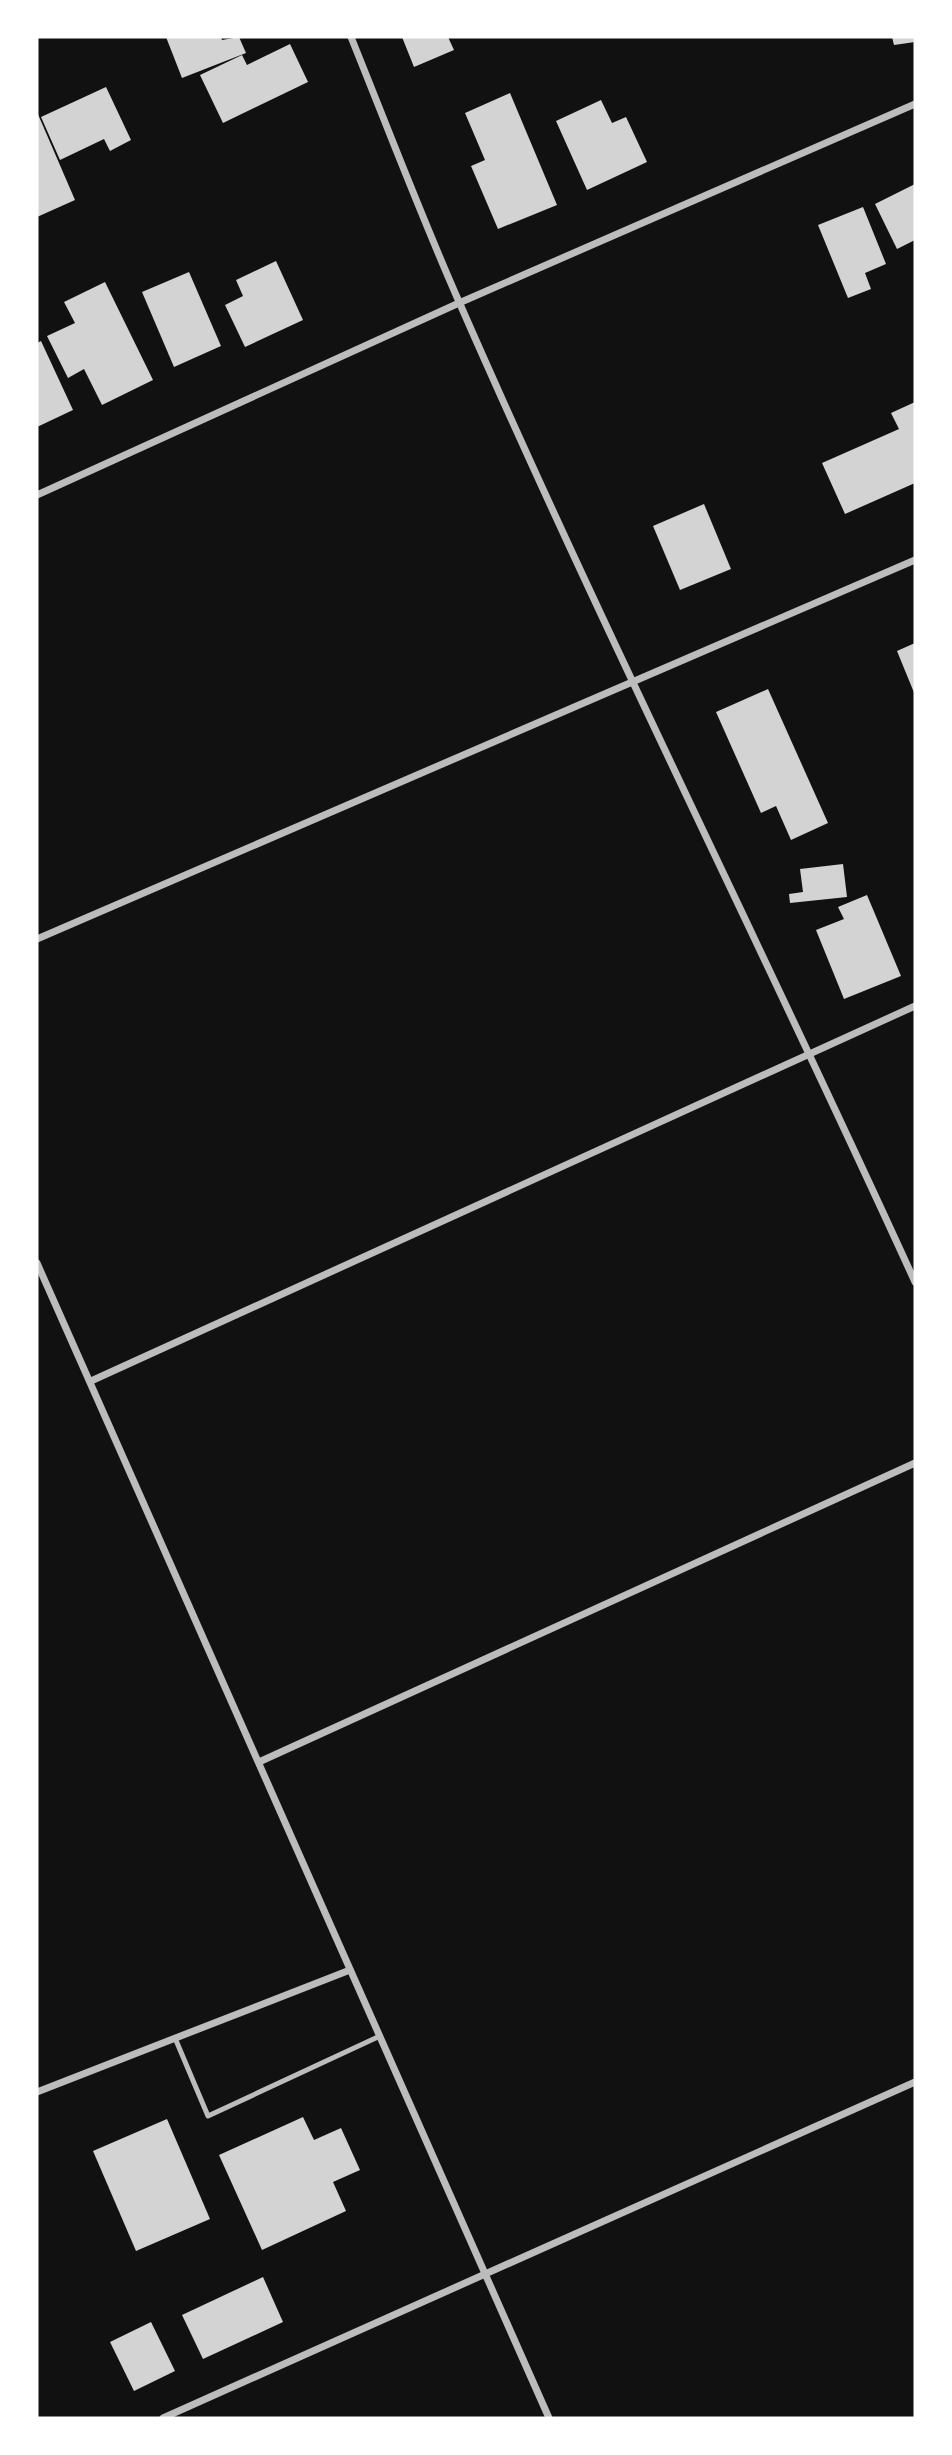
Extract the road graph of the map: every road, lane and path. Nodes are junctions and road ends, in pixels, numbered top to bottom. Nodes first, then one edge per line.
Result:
1 (351, 37) edge
2 (915, 104) edge
3 (459, 303) junction
4 (37, 495) edge
5 (915, 560) edge
6 (633, 682) junction
7 (37, 939) edge
8 (915, 1006) edge
9 (810, 1053) junction
10 (37, 1263) edge
11 (915, 1282) edge
12 (91, 1381) junction
13 (915, 1463) edge
14 (259, 1762) junction
15 (350, 1970) junction
16 (380, 2036) junction
17 (175, 2039) junction
18 (915, 2082) edge
19 (37, 2092) edge
20 (484, 2274) junction
21 (163, 2418) edge
22 (549, 2418) edge

1 - 3 street
2 - 3 street
3 - 4 street
3 - 6 street
5 - 6 street
6 - 7 street
6 - 9 street
8 - 9 street
9 - 11 street
9 - 12 street
10 - 12 street
12 - 14 street
13 - 14 street
14 - 15 street
15 - 16 street
15 - 17 street
16 - 17 lane
16 - 20 street
17 - 19 street
18 - 20 street
20 - 21 street
20 - 22 street

